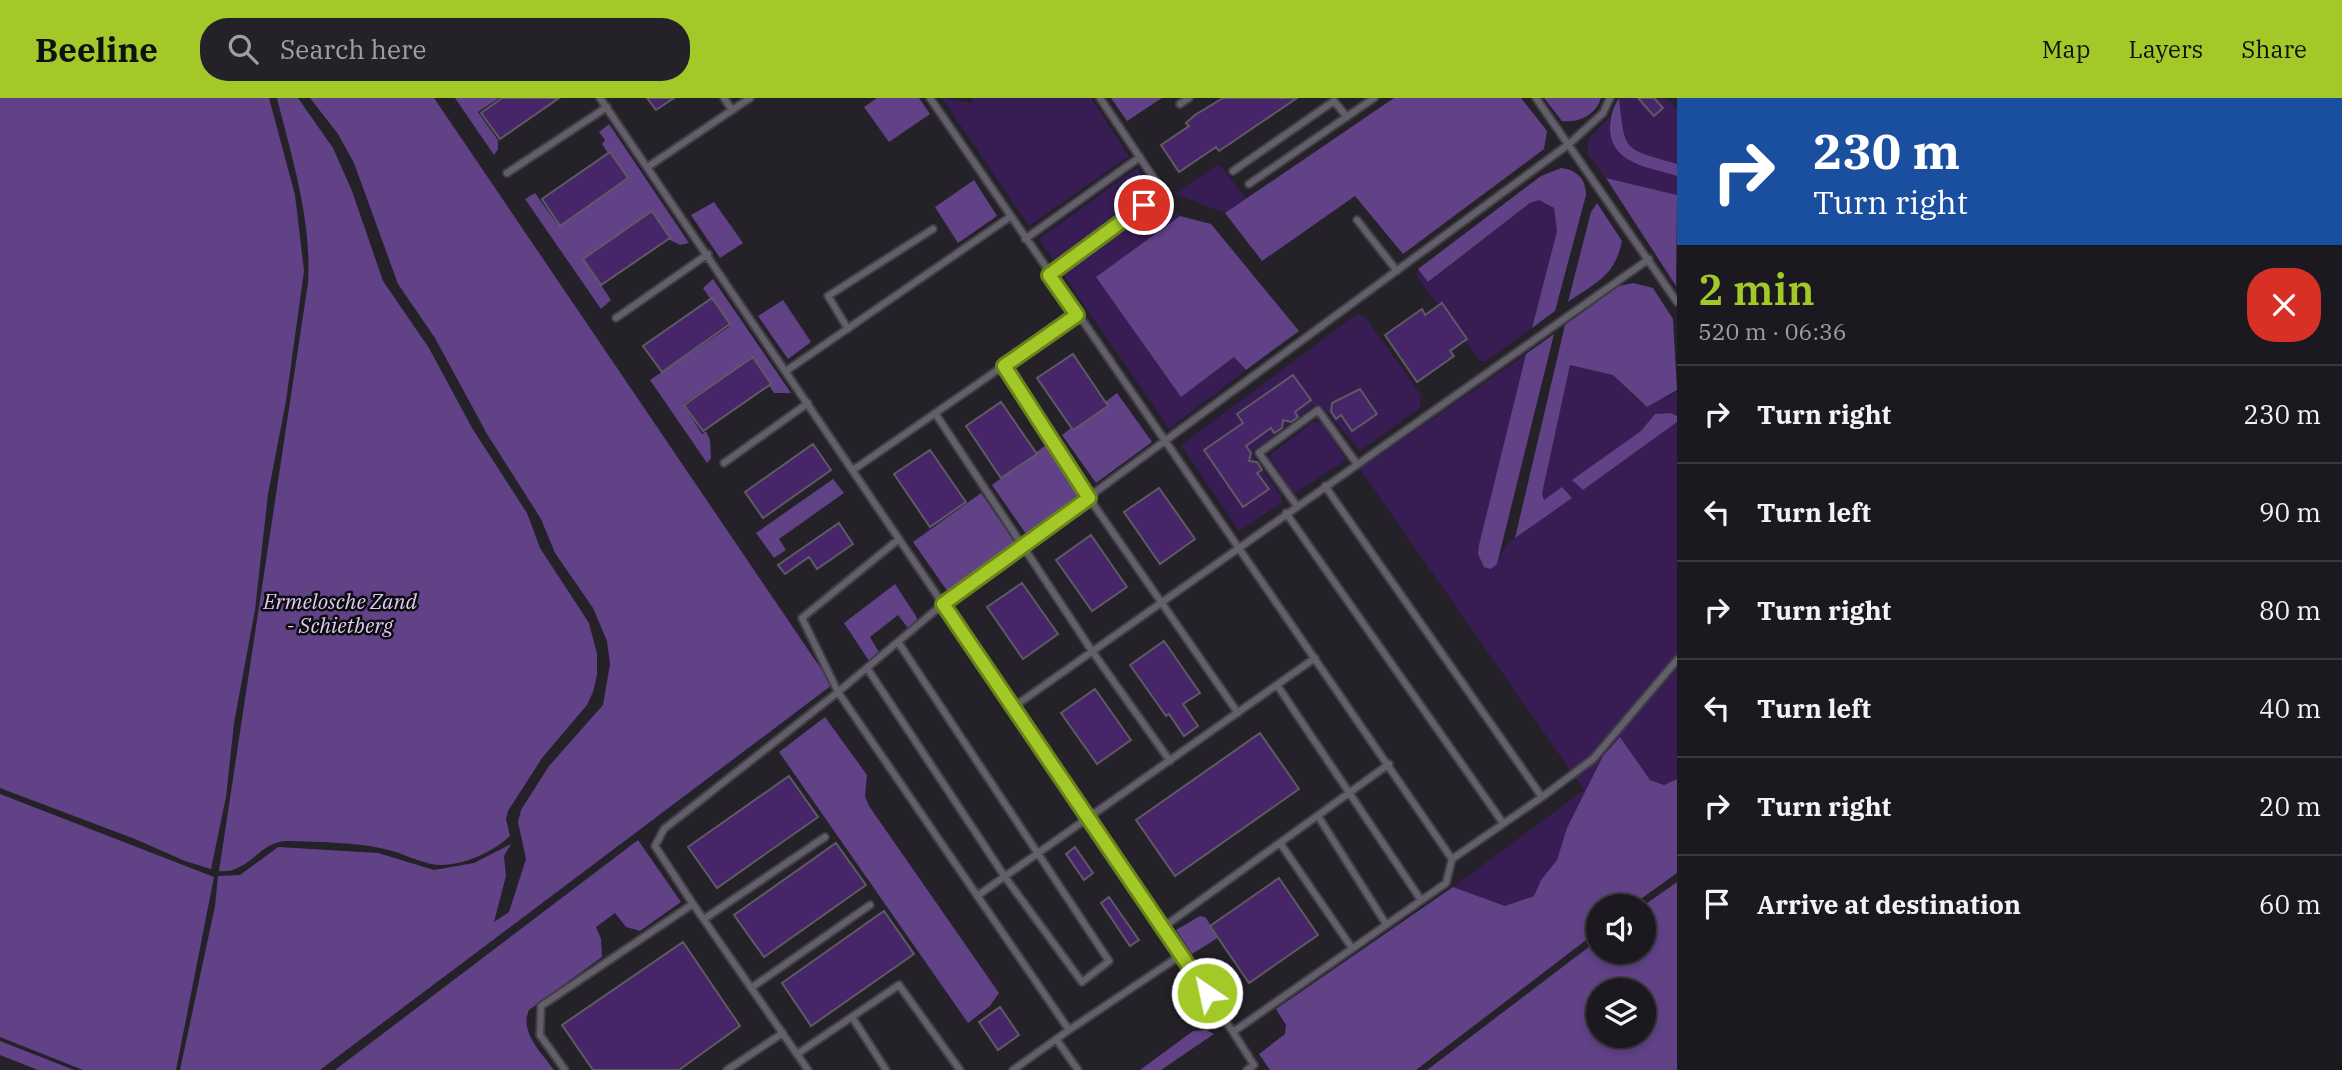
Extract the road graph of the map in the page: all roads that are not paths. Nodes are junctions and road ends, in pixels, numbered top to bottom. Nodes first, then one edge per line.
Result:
1 (600, 98) edge
2 (724, 98) edge
3 (750, 98) edge
4 (930, 98) edge
5 (1100, 98) edge
6 (1189, 98) edge
7 (1374, 98) edge
8 (1536, 98) edge
9 (1609, 98) edge
10 (1180, 104) dead end
11 (607, 107) junction
12 (732, 110) junction
13 (1347, 117) junction
14 (1569, 145) junction
15 (1140, 157) junction
16 (649, 166) junction
17 (1233, 171) dead end
18 (507, 173) dead end
19 (1250, 184) dead end
20 (1010, 218) junction
21 (1357, 220) dead end
22 (933, 229) dead end
23 (1025, 239) junction
24 (708, 254) junction
25 (1650, 259) junction
26 (1398, 271) junction
27 (1049, 275) junction
28 (1677, 302) edge
29 (1077, 315) junction
30 (616, 318) dead end
31 (848, 329) junction
32 (1004, 366) junction
33 (786, 371) junction
34 (808, 403) junction
35 (935, 413) junction
36 (1165, 443) junction
37 (724, 463) dead end
38 (1357, 464) junction
39 (853, 470) junction
40 (1325, 486) junction
41 (1089, 498) junction
42 (1297, 506) junction
43 (1286, 513) junction
44 (899, 539) junction
45 (1023, 546) junction
46 (1237, 548) junction
47 (1161, 602) junction
48 (943, 604) junction
49 (898, 642) junction
50 (1092, 651) junction
51 (1315, 658) junction
52 (1677, 660) edge
53 (867, 668) junction
54 (1276, 685) junction
55 (838, 692) junction
56 (1012, 708) junction
57 (1238, 713) junction
58 (1170, 761) junction
59 (1390, 764) junction
60 (1350, 793) junction
61 (1542, 797) junction
62 (1318, 816) junction
63 (1088, 820) junction
64 (1503, 823) junction
65 (825, 837) dead end
66 (1280, 843) junction
67 (1038, 854) junction
68 (1452, 859) junction
69 (1006, 877) junction
70 (978, 896) junction
71 (1421, 900) junction
72 (693, 904) junction
73 (870, 905) dead end
74 (704, 919) junction
75 (1386, 924) junction
76 (1162, 928) junction
77 (1352, 948) junction
78 (1181, 954) junction
79 (751, 988) junction
80 (852, 1017) junction
81 (1069, 1030) junction
82 (1233, 1032) junction
83 (783, 1033) junction
84 (1056, 1040) junction
85 (797, 1054) junction
86 (807, 1069) edge
87 (565, 1070) edge
88 (727, 1070) edge
89 (886, 1070) edge
90 (960, 1070) edge
91 (1013, 1070) edge
92 (1078, 1070) edge
93 (1247, 1070) edge

1 - 11 lane
2 - 12 lane
3 - 12 lane
4 - 20 lane
5 - 15 lane
6 - 10 lane
7 - 13 lane
8 - 14 lane
9 - 14 lane
11 - 16 lane
11 - 18 lane
12 - 16 lane
13 - 17 lane
13 - 19 lane
14 - 25 lane
14 - 26 lane
15 - 23 lane
15 - 27 lane
16 - 24 lane
20 - 23 lane
20 - 31 lane
21 - 26 lane
22 - 31 lane
23 - 27 lane
24 - 30 lane
24 - 33 lane
25 - 28 lane
25 - 38 lane
26 - 36 lane
27 - 29 lane
29 - 32 lane
29 - 36 lane
31 - 33 lane
32 - 35 lane
32 - 41 lane
33 - 34 lane
34 - 37 lane
34 - 39 lane
35 - 39 lane
35 - 45 lane
36 - 41 lane
36 - 46 lane
38 - 40 lane
38 - 42 lane
39 - 44 lane
40 - 42 lane
40 - 61 lane
41 - 45 lane
41 - 47 lane
42 - 43 lane
43 - 46 lane
43 - 64 lane
44 - 48 lane
44 - 55 lane
45 - 48 lane
45 - 50 lane
46 - 47 lane
46 - 51 lane
47 - 50 lane
47 - 57 lane
48 - 49 lane
48 - 56 lane
49 - 53 lane
49 - 67 lane
50 - 56 lane
50 - 58 lane
51 - 54 lane
51 - 59 lane
52 - 61 lane
53 - 55 lane
53 - 69 lane
54 - 57 lane
54 - 60 lane
55 - 70 lane
55 - 72 lane
56 - 63 lane
57 - 58 lane
58 - 63 lane
59 - 60 lane
59 - 68 lane
60 - 62 lane
60 - 71 lane
61 - 64 lane
62 - 66 lane
62 - 75 lane
63 - 67 lane
63 - 76 lane
64 - 68 lane
65 - 74 lane
66 - 76 lane
66 - 77 lane
67 - 69 lane
67 - 69 lane
68 - 71 lane
69 - 70 lane
70 - 81 lane
71 - 75 lane
72 - 74 lane
72 - 87 lane
73 - 79 lane
74 - 79 lane
75 - 77 lane
76 - 78 lane
77 - 82 lane
78 - 81 lane
78 - 82 lane
79 - 83 lane
80 - 85 lane
80 - 89 lane
80 - 90 lane
81 - 84 lane
82 - 93 lane
83 - 85 lane
83 - 88 lane
84 - 91 lane
84 - 92 lane
85 - 86 lane

